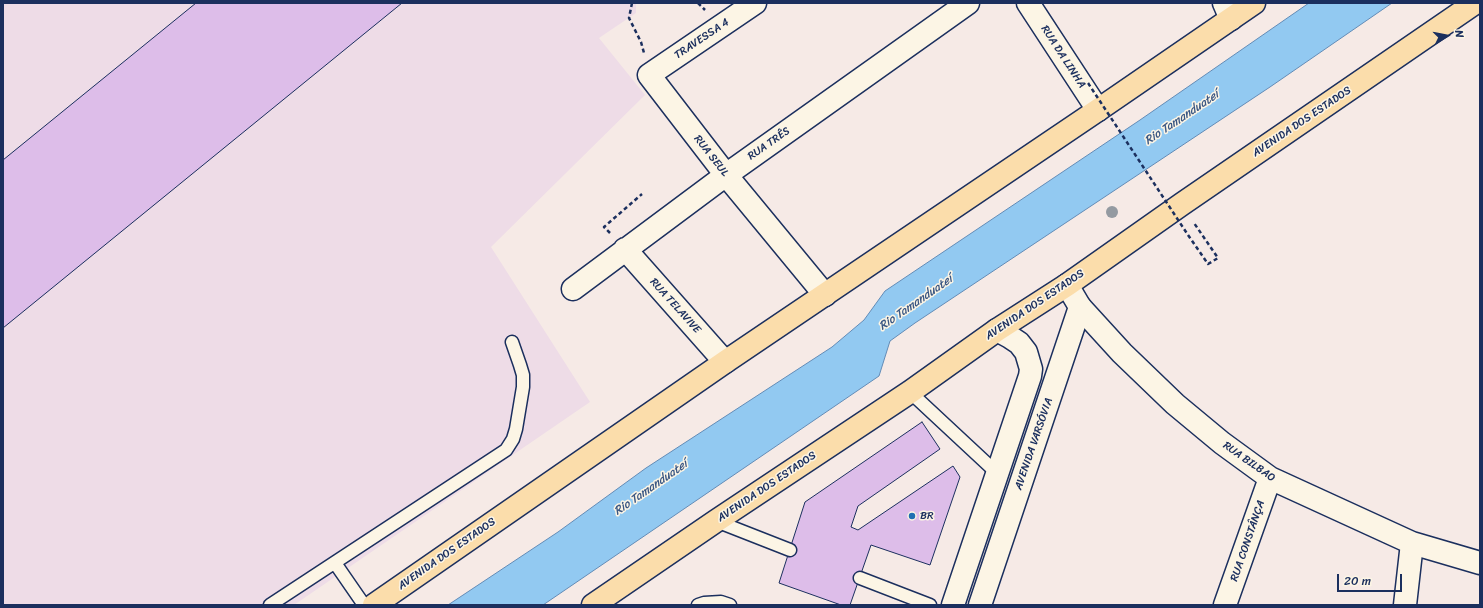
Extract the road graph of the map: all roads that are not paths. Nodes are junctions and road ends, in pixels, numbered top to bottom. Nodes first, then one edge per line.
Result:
1 (755, 3) edge
2 (968, 3) edge
3 (1028, 3) edge
4 (1254, 3) edge
5 (1475, 3) edge
6 (1227, 11) edge
7 (649, 76) joint
8 (1098, 110) junction
9 (726, 175) junction
10 (625, 249) junction
11 (1067, 286) junction
12 (573, 289) dead end
13 (825, 294) junction
14 (1080, 307) junction
15 (996, 330) junction
16 (512, 342) dead end
17 (725, 362) junction
18 (910, 392) junction
19 (998, 473) junction
20 (1270, 478) junction
21 (716, 521) junction
22 (1412, 543) junction
23 (790, 550) dead end
24 (335, 563) junction
25 (1480, 563) edge
26 (860, 578) dead end
27 (613, 597) edge
28 (270, 605) edge
29 (364, 605) edge
30 (374, 605) edge
31 (594, 605) edge
32 (698, 605) edge
33 (730, 605) edge
34 (930, 605) edge
35 (953, 605) edge
36 (980, 605) edge
37 (1225, 605) edge
38 (1405, 605) edge

1 - 7 street, TRAVESSA 4
2 - 9 street, RUA TRÊS
3 - 8 street, RUA DA LINHA
4 - 6 highway, AVENIDA DOS ESTADOS
5 - 11 highway, AVENIDA DOS ESTADOS
6 - 8 highway, AVENIDA DOS ESTADOS
7 - 9 street, RUA SEUL
8 - 13 highway, AVENIDA DOS ESTADOS
9 - 10 street, RUA TRÊS
9 - 13 street, RUA SEUL
10 - 12 street, RUA TRÊS
10 - 17 street, RUA TELAVIVE
11 - 14 street
11 - 15 highway, AVENIDA DOS ESTADOS
13 - 17 highway, AVENIDA DOS ESTADOS
14 - 20 street, RUA BILBAO
14 - 36 street, AVENIDA VARSÓVIA
15 - 18 highway, AVENIDA DOS ESTADOS
15 - 19 street
16 - 24 lane
17 - 30 highway, AVENIDA DOS ESTADOS
18 - 19 lane
18 - 21 highway, AVENIDA DOS ESTADOS
19 - 35 street
20 - 22 street, RUA BILBAO
20 - 37 street, RUA CONSTÂNÇA
21 - 23 lane
21 - 27 highway, AVENIDA DOS ESTADOS
22 - 25 street, RUA BILBAO
22 - 38 street
24 - 28 lane
24 - 29 lane
26 - 34 lane
27 - 31 highway, AVENIDA DOS ESTADOS
32 - 33 lane

